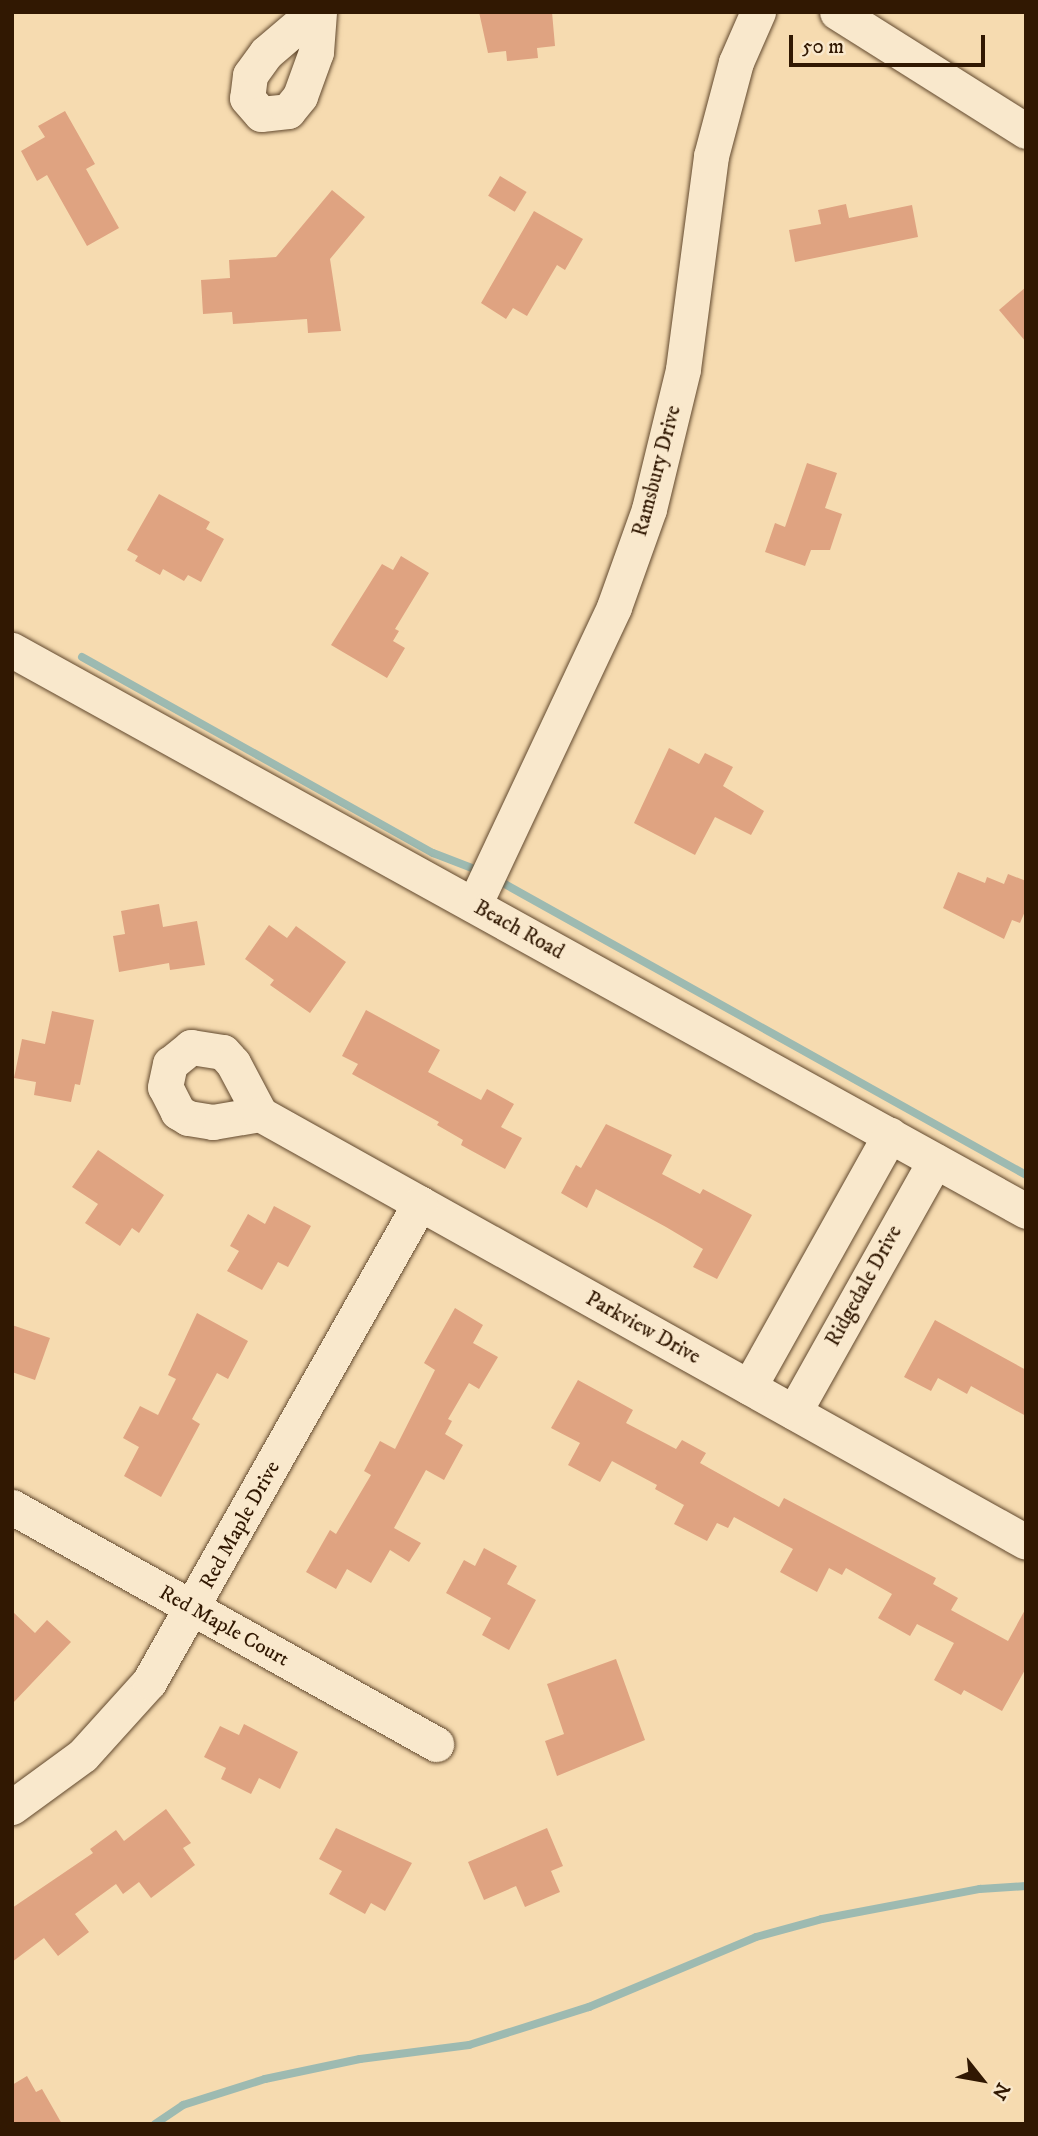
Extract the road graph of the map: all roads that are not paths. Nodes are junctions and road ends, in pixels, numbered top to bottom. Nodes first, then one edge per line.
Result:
1 (758, 12) edge
2 (837, 12) edge
3 (1026, 131) edge
4 (12, 650) edge
5 (474, 905) junction
6 (260, 1114) dead end
7 (890, 1135) junction
8 (935, 1161) junction
9 (420, 1203) junction
10 (1026, 1211) edge
11 (749, 1387) junction
12 (794, 1412) junction
13 (12, 1507) edge
14 (1026, 1542) edge
15 (193, 1609) junction
16 (436, 1744) dead end
17 (12, 1807) edge

1 - 5 street, Ramsbury Drive
2 - 3 street
4 - 5 street, Beach Road
5 - 7 street, Beach Road
6 - 9 street, Parkview Drive
7 - 8 street, Beach Road
7 - 11 street
8 - 10 street, Beach Road
8 - 12 street, Ridgedale Drive
9 - 11 street, Parkview Drive
9 - 15 street, Red Maple Drive
11 - 12 street, Parkview Drive
12 - 14 street, Parkview Drive
13 - 15 street, Red Maple Court
15 - 16 street, Red Maple Court
15 - 17 street, Red Maple Drive

